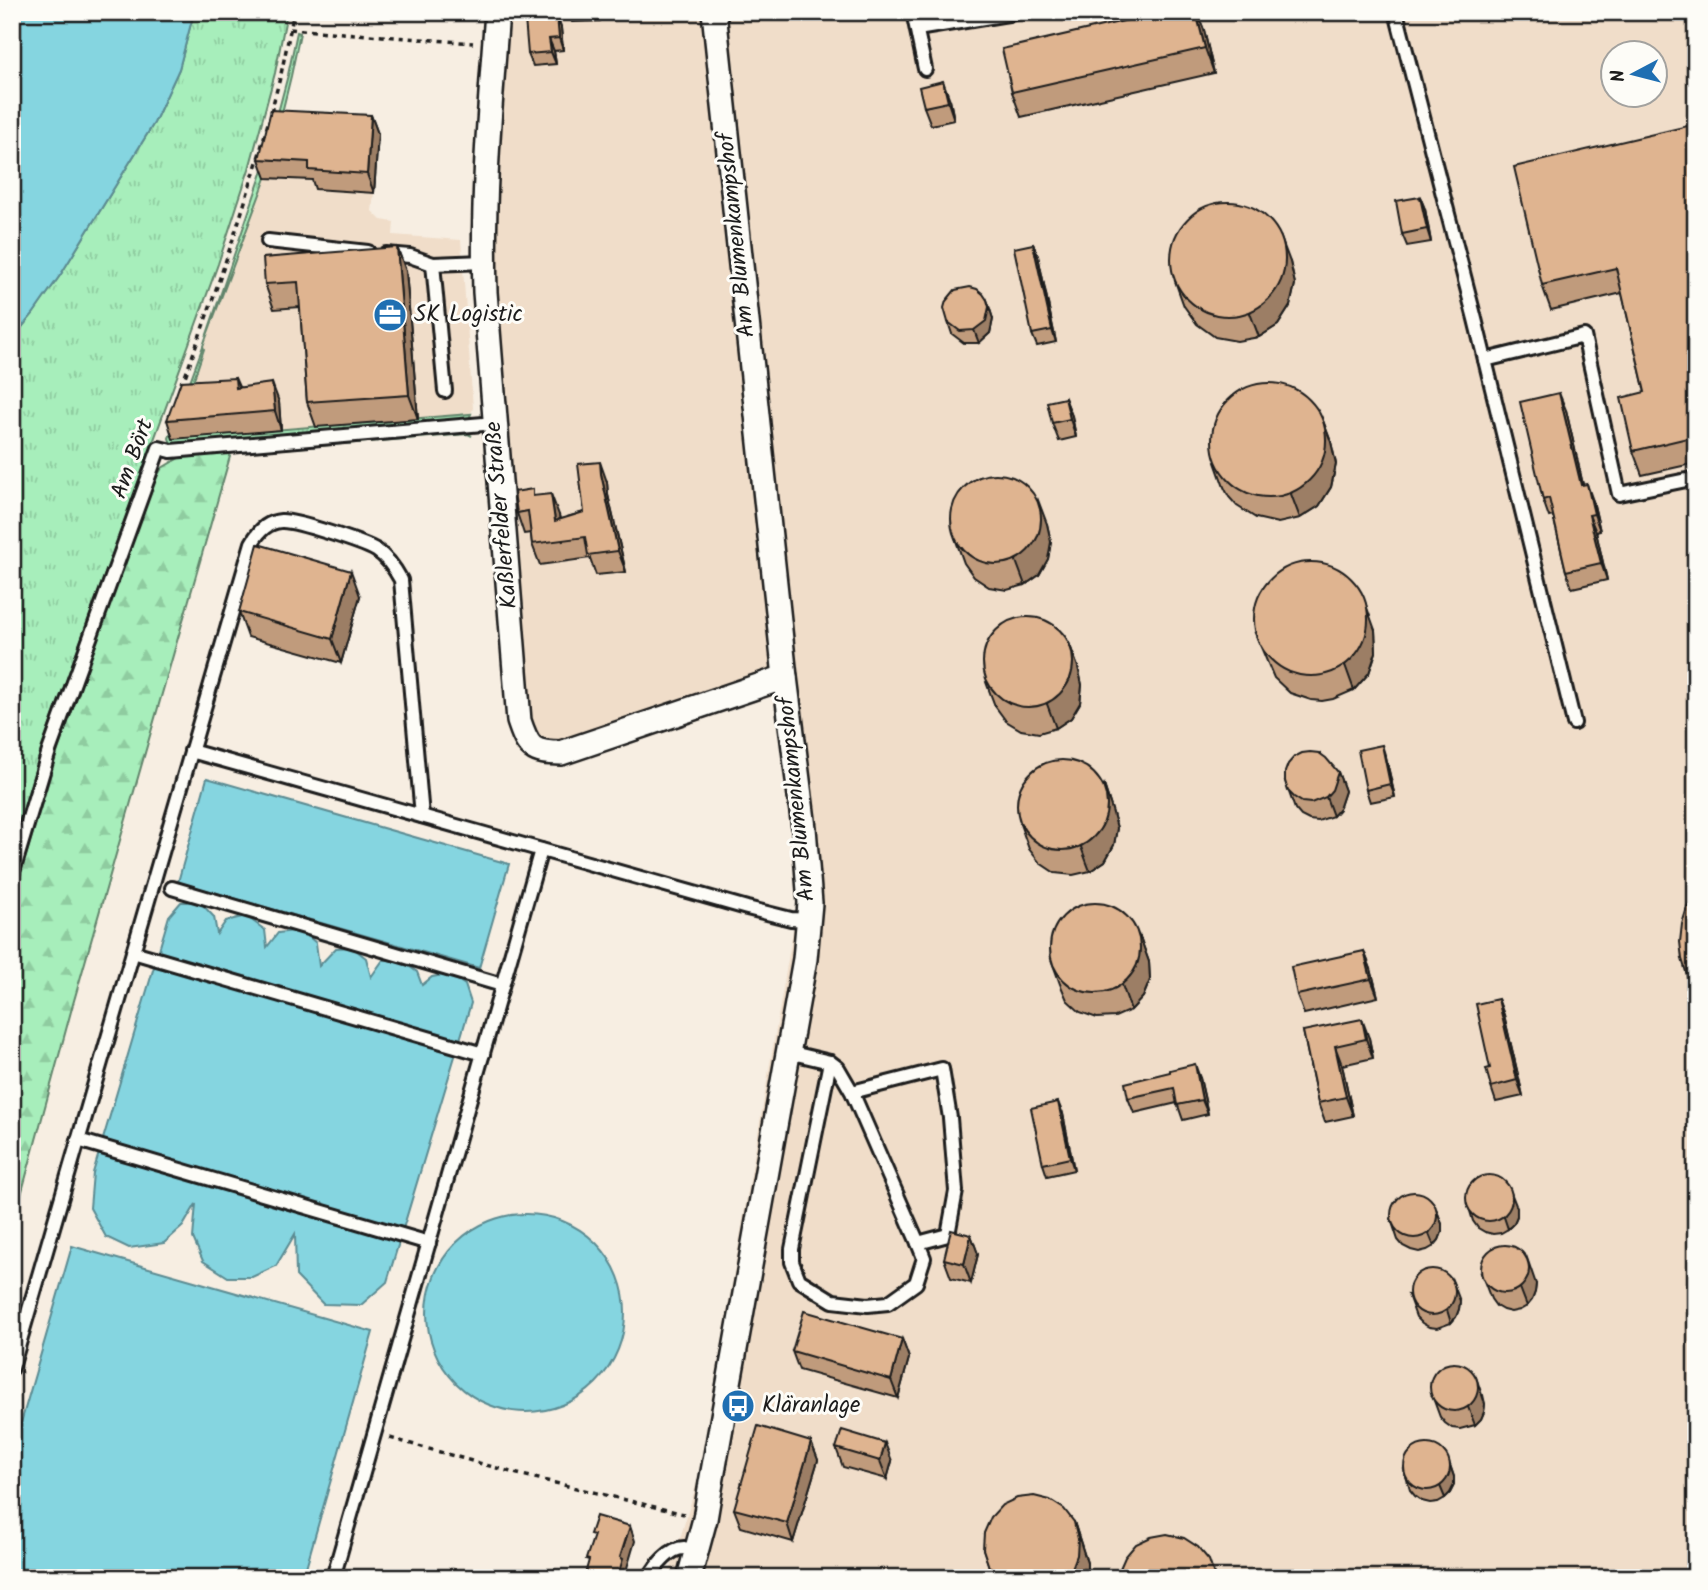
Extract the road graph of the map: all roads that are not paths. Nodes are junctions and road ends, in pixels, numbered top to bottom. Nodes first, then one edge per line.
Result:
1 (497, 12) edge
2 (714, 12) edge
3 (913, 12) edge
4 (1020, 12) edge
5 (1396, 12) edge
6 (916, 29) junction
7 (925, 69) dead end
8 (268, 241) dead end
9 (484, 262) junction
10 (433, 264) junction
11 (1485, 360) junction
12 (444, 391) dead end
13 (495, 423) junction
14 (1696, 478) edge
15 (785, 677) junction
16 (1574, 723) dead end
17 (191, 751) junction
18 (422, 817) junction
19 (541, 850) junction
20 (12, 875) edge
21 (172, 888) dead end
22 (808, 920) junction
23 (133, 952) junction
24 (502, 985) junction
25 (788, 1052) junction
26 (483, 1054) junction
27 (830, 1062) junction
28 (852, 1092) junction
29 (78, 1140) junction
30 (429, 1243) junction
31 (918, 1243) junction
32 (12, 1368) edge
33 (697, 1551) junction
34 (333, 1578) edge
35 (649, 1578) edge
36 (689, 1578) edge

1 - 9 street, Kaßlerfelder Straße
2 - 15 street, Am Blumenkampshof
3 - 6 lane
4 - 6 lane
5 - 11 lane
6 - 7 lane
8 - 10 lane
9 - 10 lane
9 - 13 street, Kaßlerfelder Straße
10 - 12 lane
11 - 14 lane
11 - 16 lane
13 - 15 street, Kaßlerfelder Straße
13 - 20 lane, Am Bört
15 - 22 street, Am Blumenkampshof
17 - 18 lane
17 - 18 lane
17 - 23 lane
18 - 19 lane
19 - 22 lane
19 - 24 lane
21 - 24 lane
22 - 25 street, Am Blumenkampshof
23 - 26 lane
23 - 29 lane
24 - 26 lane
25 - 27 lane
25 - 33 street, Am Blumenkampshof
26 - 30 lane
27 - 28 lane
27 - 31 lane
28 - 31 lane
28 - 31 lane
29 - 30 lane
29 - 32 lane
30 - 34 lane
33 - 35 lane
33 - 36 street, Am Blumenkampshof

